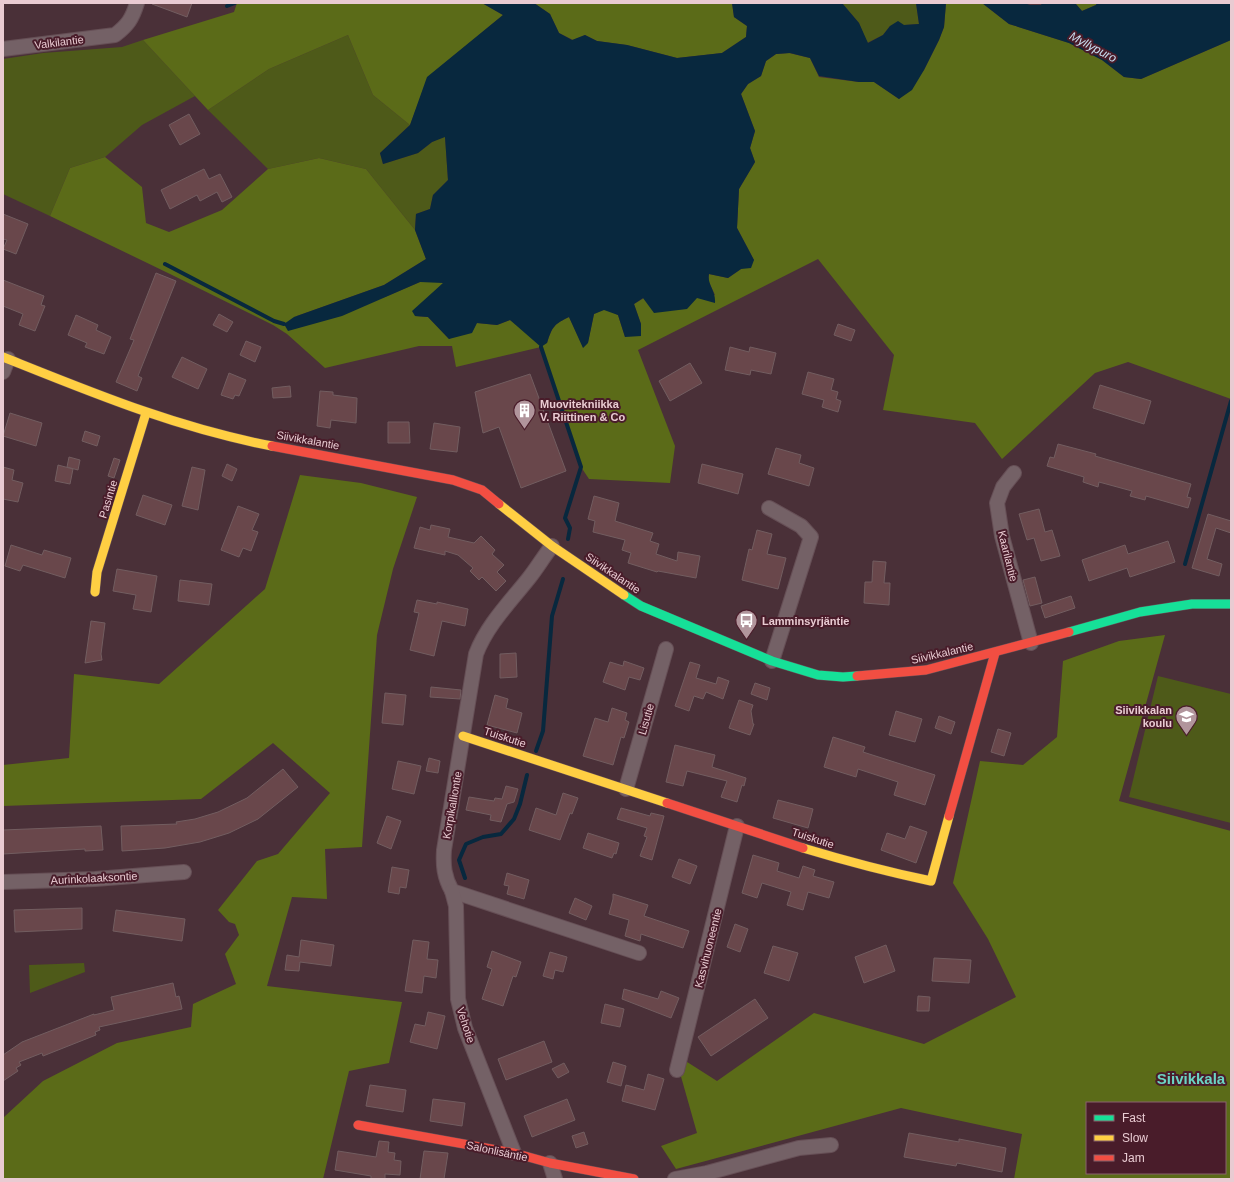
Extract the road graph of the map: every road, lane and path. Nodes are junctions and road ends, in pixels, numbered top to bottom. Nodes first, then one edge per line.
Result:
1 (137, 3) edge
2 (3, 49) edge
3 (5, 363) edge
4 (146, 413) junction
5 (1014, 472) dead end
6 (769, 508) dead end
7 (552, 546) junction
8 (95, 592) dead end
9 (1231, 604) edge
10 (1031, 643) junction
11 (666, 648) dead end
12 (995, 653) junction
13 (772, 661) junction
14 (463, 736) junction
15 (626, 789) junction
16 (737, 826) junction
17 (184, 872) dead end
18 (3, 882) edge
19 (452, 891) junction
20 (639, 953) dead end
21 (677, 1070) dead end
22 (358, 1125) dead end
23 (831, 1145) dead end
24 (514, 1153) junction
25 (550, 1163) junction
26 (555, 1179) edge
27 (634, 1179) edge
28 (675, 1179) edge

1 - 2 street, Valkilantie
3 - 4 main road, Siivikkalantie
4 - 7 main road, Siivikkalantie
4 - 8 main road, Pasintie
5 - 10 street, Kaarilantie
6 - 13 street
7 - 13 main road, Siivikkalantie
7 - 14 street, Korpikalliontie
9 - 10 main road, Siivikkalantie
10 - 12 main road, Siivikkalantie
11 - 15 street, Lisutie
12 - 13 main road, Siivikkalantie
12 - 16 main road, Tuiskutie
14 - 15 main road, Tuiskutie
14 - 19 street, Korpikalliontie
15 - 16 main road, Tuiskutie
16 - 21 street, Kasvihuoneentie
17 - 18 street, Aurinkolaaksontie
19 - 20 street
19 - 24 street, Vehotie
22 - 24 main road, Salonlisäntie
23 - 28 street
24 - 25 main road, Salonlisäntie
25 - 26 street
25 - 27 main road, Salonlisäntie

